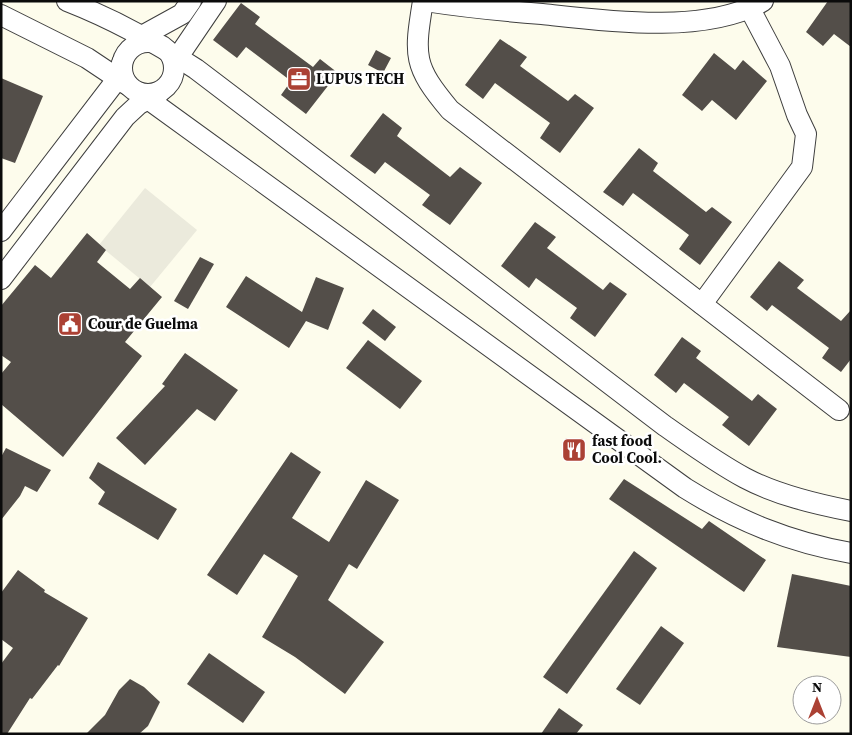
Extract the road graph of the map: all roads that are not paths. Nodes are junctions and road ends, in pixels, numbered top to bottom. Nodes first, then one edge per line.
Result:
1 (66, 1) edge
2 (191, 1) edge
3 (216, 1) edge
4 (424, 1) edge
5 (756, 5) edge
6 (1, 15) edge
7 (176, 62) junction
8 (136, 74) junction
9 (1, 231) edge
10 (1, 279) edge
11 (702, 304) junction
12 (839, 410) dead end
13 (851, 511) edge
14 (851, 553) edge

1 - 8 street
2 - 8 street
3 - 7 street
4 - 5 street
4 - 11 street
5 - 11 street
6 - 8 street
7 - 8 street
7 - 8 street
7 - 13 street
8 - 9 street
8 - 10 street
8 - 14 street
11 - 12 street

